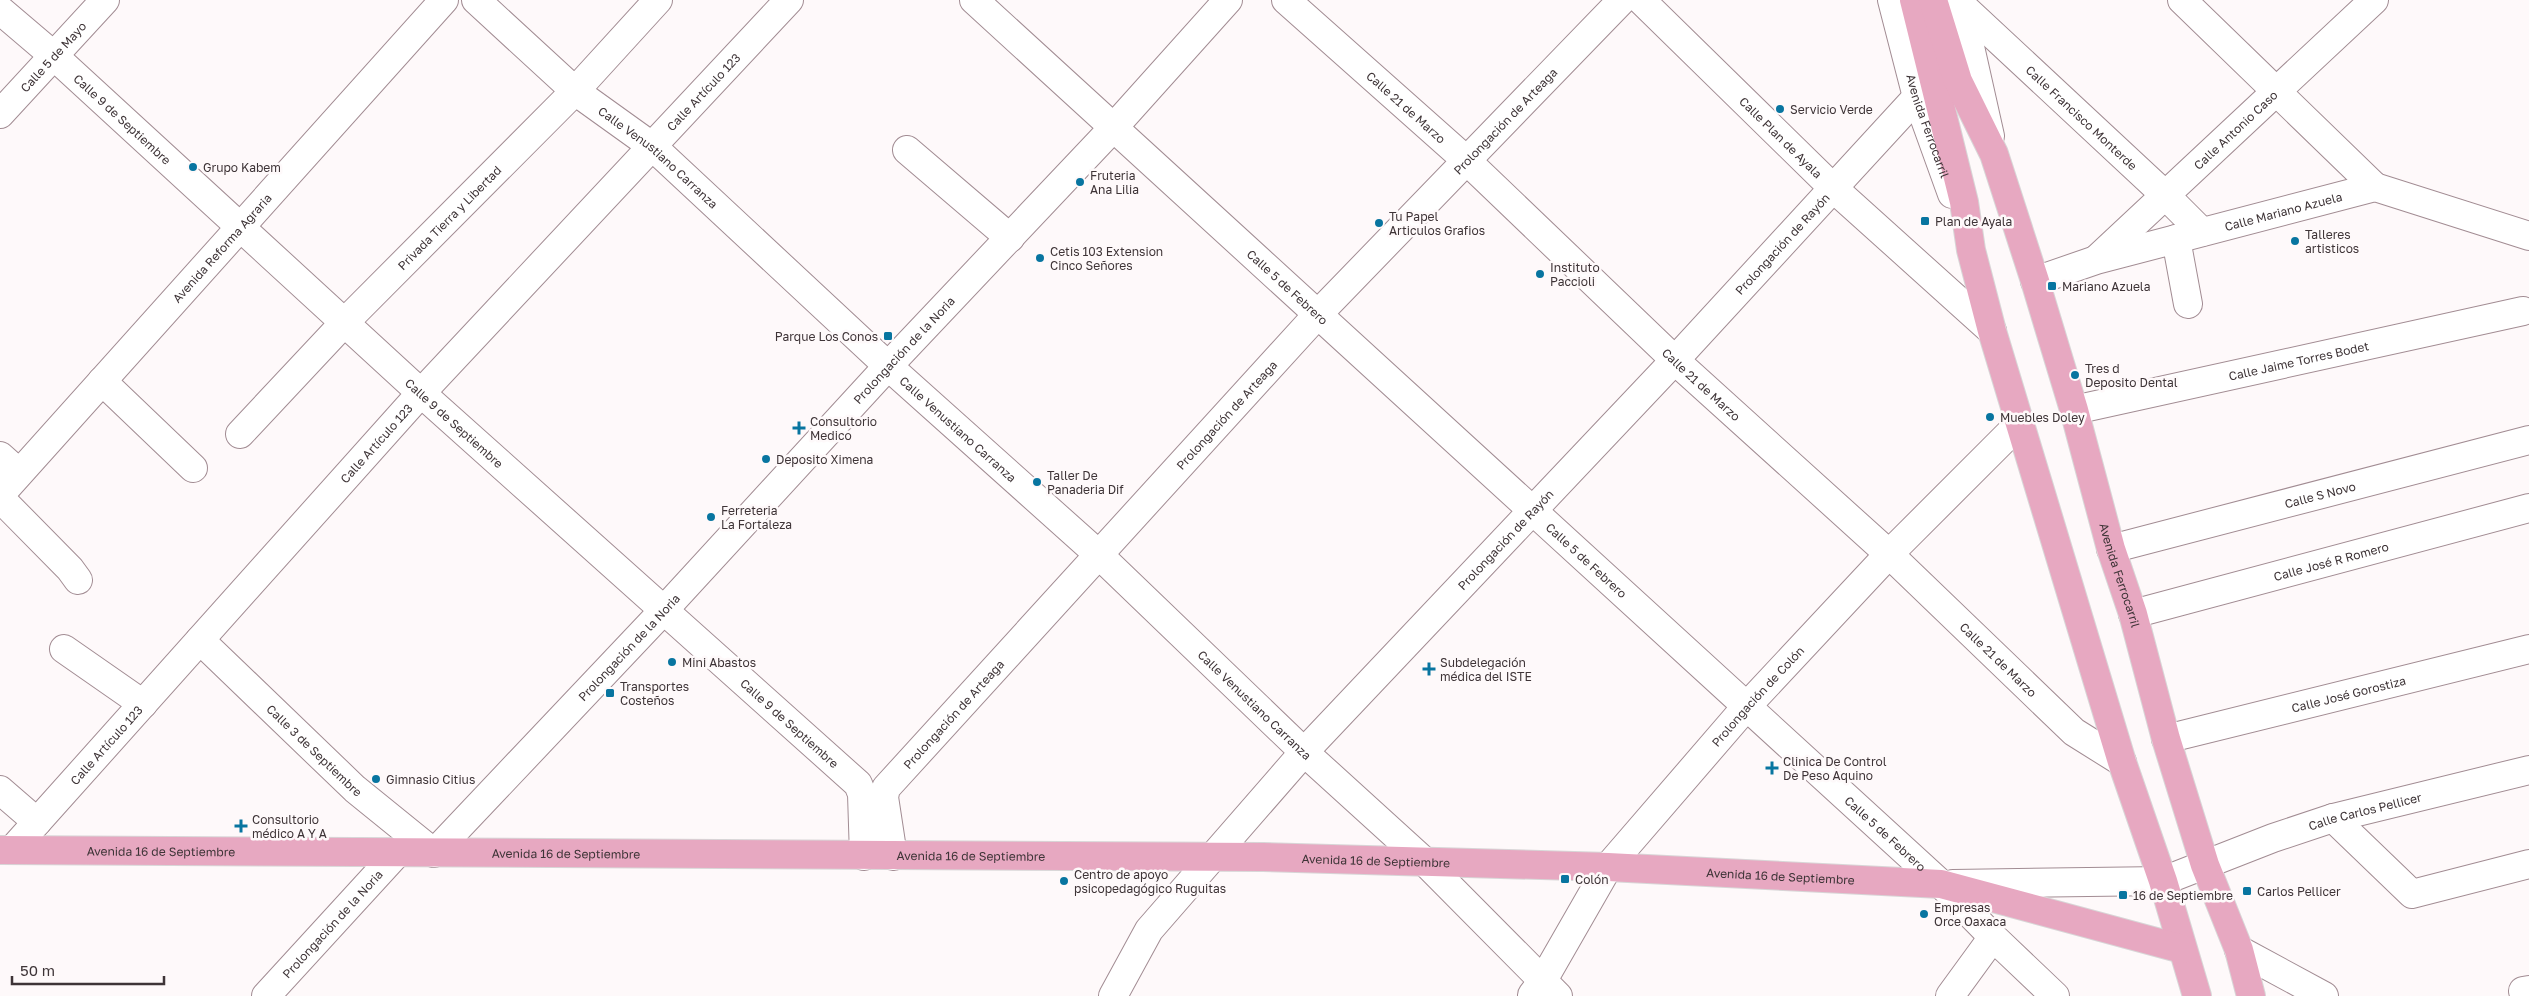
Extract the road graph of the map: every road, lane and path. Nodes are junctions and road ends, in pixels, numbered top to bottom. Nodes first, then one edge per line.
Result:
1 (104, 0) edge
2 (444, 0) edge
3 (476, 0) edge
4 (658, 0) edge
5 (789, 0) edge
6 (974, 0) edge
7 (1228, 0) edge
8 (1286, 0) edge
9 (1622, 0) edge
10 (1641, 0) edge
11 (1892, 0) edge
12 (1914, 0) edge
13 (1933, 0) edge
14 (2182, 0) edge
15 (2374, 0) edge
16 (1960, 2) edge
17 (0, 10) edge
18 (54, 56) junction
19 (575, 91) junction
20 (2278, 92) junction
21 (1917, 97) junction
22 (0, 114) edge
23 (1114, 127) junction
24 (653, 147) junction
25 (907, 150) dead end
26 (1994, 154) junction
27 (1466, 160) junction
28 (1832, 187) junction
29 (2375, 187) junction
30 (2164, 194) junction
31 (240, 228) junction
32 (2202, 232) junction
33 (2528, 234) edge
34 (1010, 238) junction
35 (2176, 239) junction
36 (1971, 250) junction
37 (2096, 260) junction
38 (2035, 281) junction
39 (2188, 304) dead end
40 (2523, 311) dead end
41 (1319, 313) junction
42 (344, 323) junction
43 (1992, 331) junction
44 (1675, 360) junction
45 (888, 366) junction
46 (102, 381) junction
47 (421, 393) junction
48 (2074, 410) junction
49 (2020, 423) junction
50 (240, 434) dead end
51 (2529, 440) edge
52 (10, 465) edge
53 (193, 468) dead end
54 (0, 496) edge
55 (2529, 508) edge
56 (1532, 511) junction
57 (2111, 549) junction
58 (1097, 554) junction
59 (1889, 554) junction
60 (78, 580) dead end
61 (663, 611) junction
62 (2132, 614) junction
63 (200, 640) junction
64 (64, 649) dead end
65 (2529, 649) edge
66 (143, 704) junction
67 (1746, 707) junction
68 (2166, 739) junction
69 (1304, 752) junction
70 (2122, 762) junction
71 (2529, 770) edge
72 (0, 790) edge
73 (2333, 818) junction
74 (37, 822) junction
75 (6, 850) edge
76 (397, 853) junction
77 (434, 853) junction
78 (864, 856) junction
79 (893, 856) junction
80 (1211, 857) junction
81 (1424, 862) junction
82 (2529, 864) edge
83 (2205, 866) junction
84 (1608, 867) junction
85 (2163, 881) junction
86 (1941, 884) junction
87 (1993, 937) junction
88 (2182, 949) junction
89 (2239, 950) junction
90 (1544, 991) edge
91 (266, 996) edge
92 (1113, 996) edge
93 (1950, 996) edge
94 (2055, 996) edge
95 (2197, 996) edge
96 (2251, 996) edge
97 (2324, 996) edge

1 - 18 street, Calle 5 de Mayo
2 - 31 street, Avenida Reforma Agraria
3 - 19 street, Calle Venustiano Carranza
4 - 19 street, Privada Tierra y Libertad
5 - 24 street, Calle Artículo 123
6 - 23 street, Calle 5 de Febrero
7 - 23 street, Prolongación de la Noria
8 - 27 street, Calle 21 de Marzo
9 - 27 street, Prolongación de Arteaga
10 - 28 street, Calle Plan de Ayala
11 - 21 street, Avenida Ferrocarril
12 - 36 main road, Avenida Ferrocarril
13 - 26 main road, Avenida Ferrocarril
14 - 20 street
15 - 20 street, Calle Antonio Caso
16 - 26 street, Avenida Ferrocarril
16 - 30 street, Calle Francisco Monterde
17 - 18 street, Calle 9 de Septiembre
18 - 22 street, Calle 5 de Mayo
18 - 31 street, Calle 9 de Septiembre
19 - 24 street, Calle Venustiano Carranza
19 - 42 street, Privada Tierra y Libertad
20 - 29 street
20 - 30 street, Calle Antonio Caso
21 - 28 street, Prolongación de Rayón
21 - 36 street, Avenida Ferrocarril
23 - 34 street, Prolongación de la Noria
23 - 41 street, Calle 5 de Febrero
24 - 45 street, Calle Venustiano Carranza
24 - 47 street, Calle Artículo 123
25 - 34 street
26 - 38 main road, Avenida Ferrocarril
27 - 41 street, Prolongación de Arteaga
27 - 44 street, Calle 21 de Marzo
28 - 43 street, Calle Plan de Ayala
28 - 44 street, Prolongación de Rayón
29 - 32 street, Calle Mariano Azuela
29 - 33 street
30 - 32 street, Calle Francisco Monterde
30 - 37 street, Calle Antonio Caso
31 - 42 street, Calle 9 de Septiembre
31 - 46 street, Avenida Reforma Agraria
32 - 35 street, Calle Mariano Azuela
34 - 45 street, Prolongación de la Noria
35 - 37 street, Calle Mariano Azuela
35 - 39 street
36 - 43 main road, Avenida Ferrocarril
37 - 38 street, Calle Mariano Azuela
38 - 48 main road, Avenida Ferrocarril
40 - 48 street, Calle Jaime Torres Bodet
41 - 56 street, Calle 5 de Febrero
41 - 58 street, Prolongación de Arteaga
42 - 47 street, Calle 9 de Septiembre
42 - 50 street, Privada Tierra y Libertad
43 - 49 main road, Avenida Ferrocarril
44 - 56 street, Prolongación de Rayón
44 - 59 street, Calle 21 de Marzo
45 - 58 street, Calle Venustiano Carranza
45 - 61 street, Prolongación de la Noria
46 - 52 street, Avenida Reforma Agraria
46 - 53 street
47 - 61 street, Calle 9 de Septiembre
47 - 63 street, Calle Artículo 123
48 - 57 main road, Avenida Ferrocarril
49 - 59 street, Prolongación de Colón
49 - 70 main road, Avenida Ferrocarril
51 - 57 street, Calle S Novo
52 - 54 street, Avenida Reforma Agraria
54 - 60 street
55 - 62 street, Calle José R Romero
56 - 67 street, Calle 5 de Febrero
56 - 69 street, Prolongación de Rayón
57 - 62 main road, Avenida Ferrocarril
58 - 69 street, Calle Venustiano Carranza
58 - 79 street, Prolongación de Arteaga
59 - 67 street, Prolongación de Colón
59 - 70 street, Calle 21 de Marzo
61 - 77 street, Prolongación de la Noria
61 - 78 street, Calle 9 de Septiembre
62 - 68 main road, Avenida Ferrocarril
63 - 66 street, Calle Artículo 123
63 - 77 street, Calle 3 de Septiembre
64 - 66 street
65 - 68 street, Calle José Gorostiza
66 - 74 street, Calle Artículo 123
67 - 84 street, Prolongación de Colón
67 - 86 street, Calle 5 de Febrero
68 - 83 main road, Avenida Ferrocarril
69 - 80 street, Prolongación de Rayón
69 - 81 street, Calle Venustiano Carranza
70 - 85 main road, Avenida Ferrocarril
71 - 73 street, Calle Carlos Pellicer
72 - 74 street
73 - 82 street
73 - 83 street, Calle Carlos Pellicer
74 - 75 street, Calle Artículo 123
75 - 76 main road, Avenida 16 de Septiembre
76 - 77 main road, Avenida 16 de Septiembre
76 - 91 street, Prolongación de la Noria
77 - 78 main road, Avenida 16 de Septiembre
78 - 79 main road, Avenida 16 de Septiembre
79 - 80 main road, Avenida 16 de Septiembre
80 - 81 main road, Avenida 16 de Septiembre
80 - 92 street, Prolongación de Rayón
81 - 84 main road, Avenida 16 de Septiembre
81 - 90 street, Calle Venustiano Carranza
83 - 85 street, Calle Carlos Pellicer
83 - 89 main road, Avenida Ferrocarril
84 - 86 main road, Avenida 16 de Septiembre
84 - 90 street, Prolongación de Colón
85 - 86 street, Avenida 16 de Septiembre
85 - 88 main road, Avenida Ferrocarril
86 - 87 street, Calle 5 de Febrero
86 - 88 main road, Avenida 16 de Septiembre
87 - 93 street
87 - 94 street, Calle 5 de Febrero
88 - 95 main road, Avenida Ferrocarril
89 - 96 main road, Avenida Ferrocarril
89 - 97 street

